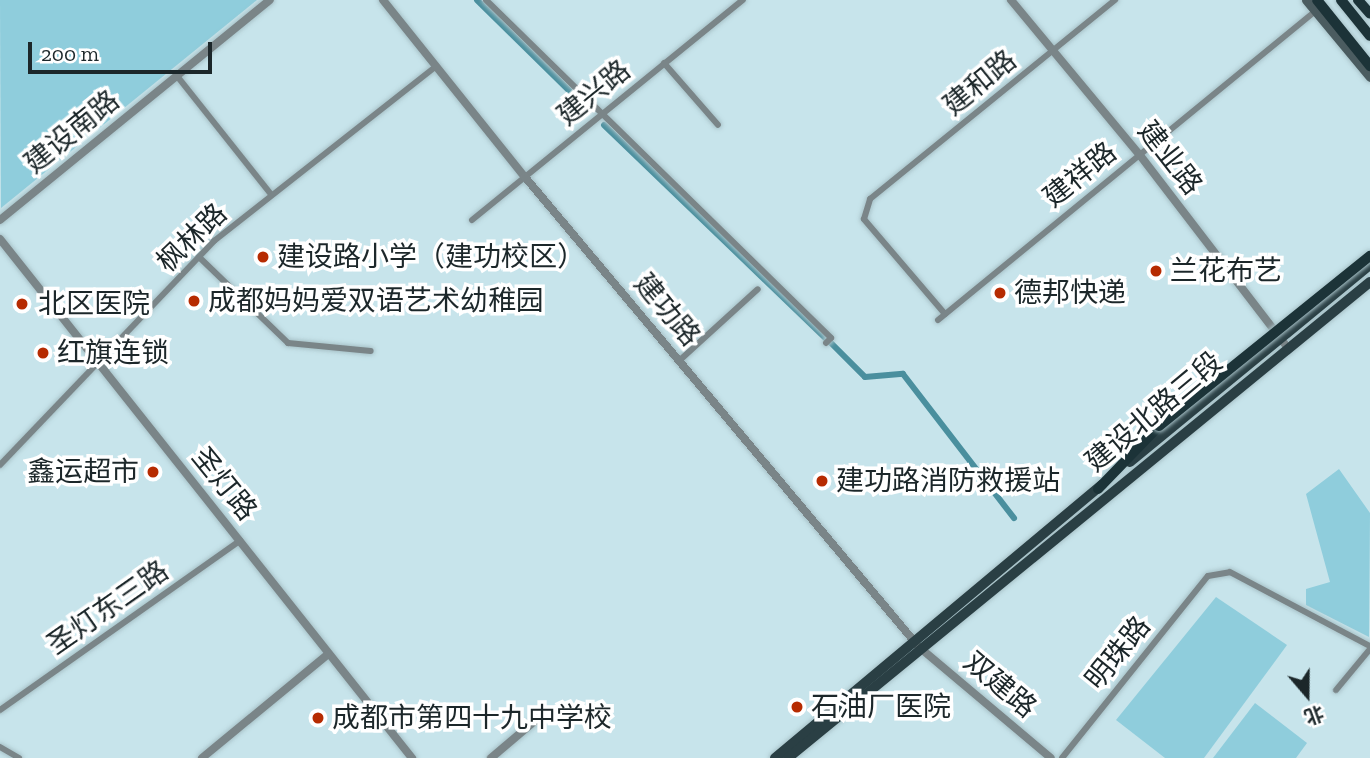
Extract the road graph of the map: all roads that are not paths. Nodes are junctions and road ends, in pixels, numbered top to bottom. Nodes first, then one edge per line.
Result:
1 (270, 0) edge
2 (383, 0) edge
3 (486, 0) edge
4 (743, 0) edge
5 (1011, 0) edge
6 (1115, 0) edge
7 (1306, 0) edge
8 (1341, 0) edge
9 (1353, 0) edge
10 (1358, 0) edge
11 (1316, 5) edge
12 (1370, 14) edge
13 (1370, 21) edge
14 (1370, 36) edge
15 (1053, 51) junction
16 (664, 63) junction
17 (436, 66) junction
18 (1370, 66) edge
19 (177, 76) junction
20 (1370, 78) edge
21 (603, 112) junction
22 (718, 125) dead end
23 (1139, 155) junction
24 (525, 177) junction
25 (271, 194) junction
26 (0, 220) edge
27 (472, 220) dead end
28 (0, 239) edge
29 (1370, 256) edge
30 (199, 257) junction
31 (1370, 265) edge
32 (1370, 282) edge
33 (758, 289) dead end
34 (945, 314) junction
35 (938, 320) dead end
36 (1281, 336) junction
37 (825, 343) dead end
38 (1288, 348) junction
39 (371, 351) dead end
40 (680, 360) junction
41 (99, 364) junction
42 (0, 465) edge
43 (1098, 489) junction
44 (240, 541) junction
45 (916, 644) junction
46 (1370, 647) edge
47 (327, 654) junction
48 (1336, 690) dead end
49 (0, 710) edge
50 (537, 719) dead end
51 (0, 747) edge
52 (19, 758) edge
53 (202, 758) edge
54 (412, 758) edge
55 (491, 758) edge
56 (775, 758) edge
57 (788, 758) edge
58 (1051, 758) edge
59 (1062, 758) edge

1 - 19 street, 建设南路
2 - 17 street, 建功路
3 - 21 street
4 - 16 street, 建兴路
5 - 15 street, 建业路
6 - 15 street, 建和路
7 - 11 main road
8 - 14 highway
9 - 13 main road
10 - 12 highway
11 - 18 highway
11 - 20 main road
11 - 23 street, 建祥路
15 - 23 street, 建业路
15 - 34 street, 建和路
16 - 21 street, 建兴路
16 - 22 street
17 - 24 street, 建功路
17 - 25 street, 枫林路
19 - 25 street
19 - 26 street, 建设南路
21 - 24 street, 建兴路
21 - 37 street
23 - 34 street, 建祥路
23 - 36 street, 建业路
24 - 27 street, 建兴路
24 - 40 street, 建功路
25 - 30 street, 枫林路
28 - 41 street, 圣灯路
29 - 43 highway, bridge
30 - 39 street
30 - 41 street, 枫林路
31 - 36 main road, 建设北路三段
32 - 38 main road, 建设北路三段
33 - 40 street
34 - 35 street, 建祥路
36 - 38 street, 建业路
36 - 43 main road, 建设北路三段
38 - 45 main road, 建设北路三段
40 - 45 street, 建功路
41 - 42 street, 枫林路
41 - 44 street, 圣灯路
43 - 45 main road, 建设北路三段
44 - 47 street, 圣灯路
44 - 49 street, 圣灯东三路
45 - 56 main road, 建设北路三段
45 - 57 main road, 建设北路三段
45 - 58 street, 双建路
46 - 48 street
46 - 59 street, 明珠路
47 - 53 street
47 - 54 street, 圣灯路
50 - 55 street
51 - 52 street

